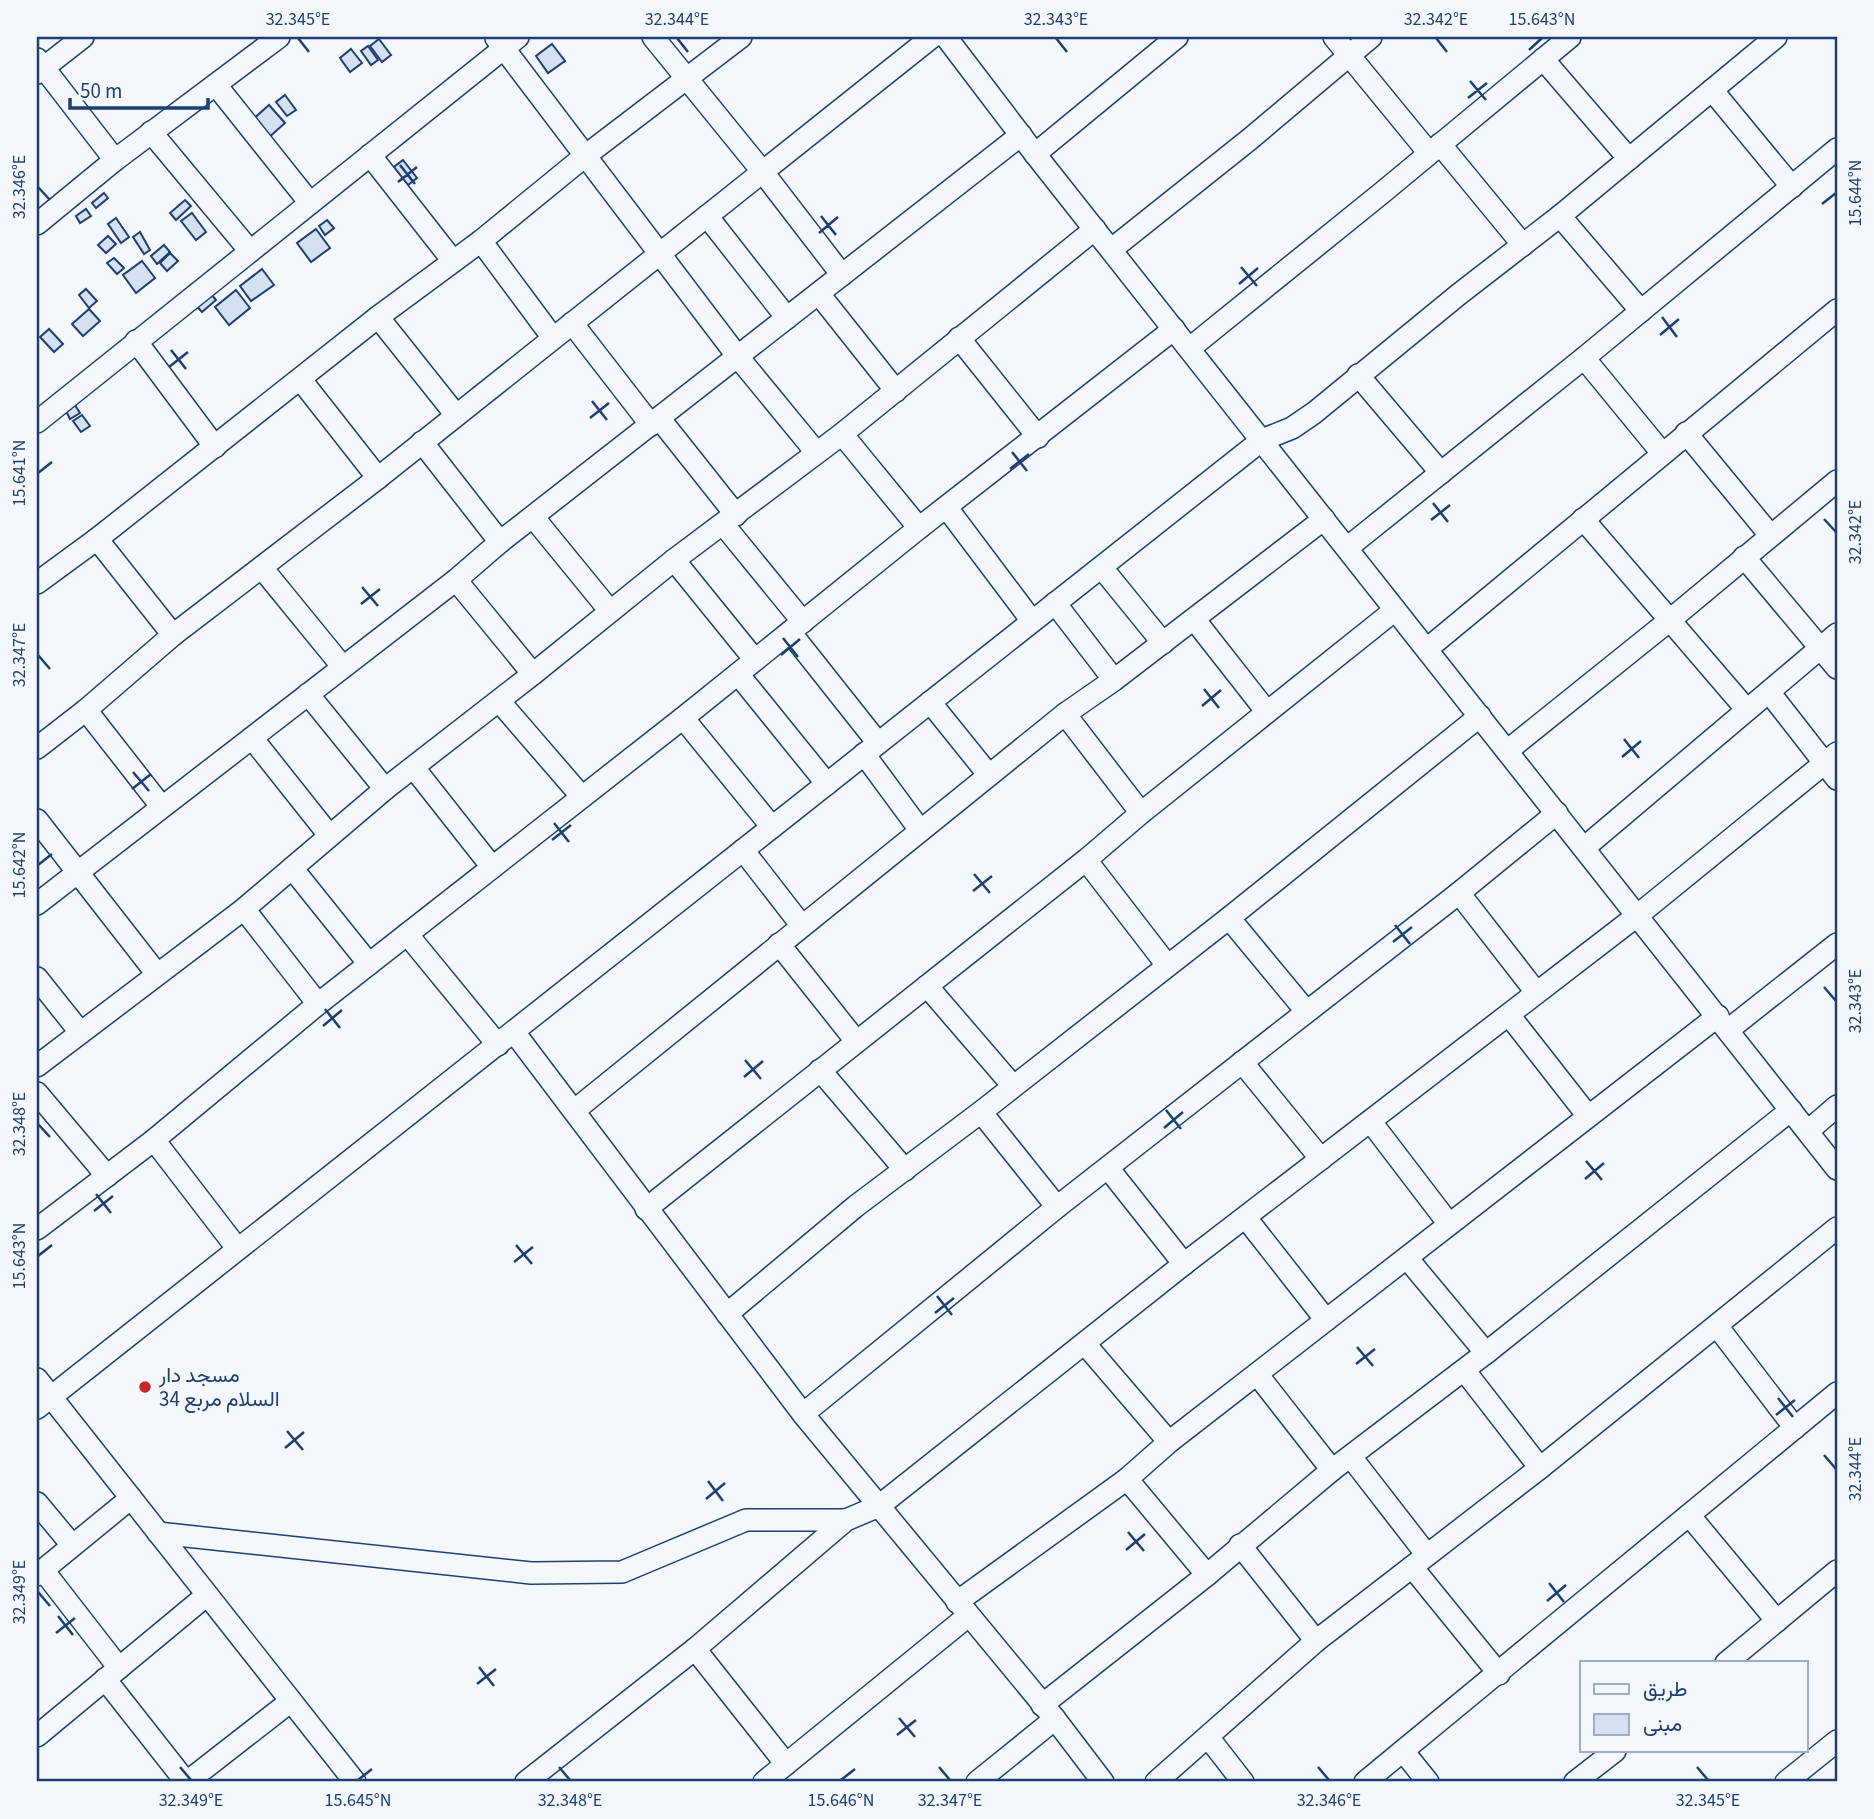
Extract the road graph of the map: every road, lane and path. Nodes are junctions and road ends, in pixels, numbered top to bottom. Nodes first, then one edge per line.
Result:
1 (82, 37) edge
2 (279, 37) edge
3 (653, 37) edge
4 (741, 37) edge
5 (1177, 37) edge
6 (1334, 37) edge
7 (1371, 37) edge
8 (1570, 37) edge
9 (1776, 37) edge
10 (945, 38) edge
11 (505, 40) edge
12 (1349, 55) junction
13 (1543, 59) junction
14 (39, 67) edge
15 (687, 79) junction
16 (215, 85) junction
17 (1712, 90) junction
18 (151, 132) junction
19 (1021, 135) junction
20 (1434, 149) junction
21 (1837, 149) edge
22 (1035, 154) junction
23 (370, 155) junction
24 (585, 156) junction
25 (1629, 159) junction
26 (115, 160) junction
27 (762, 171) junction
28 (1793, 187) junction
29 (310, 203) junction
30 (707, 216) junction
31 (1560, 216) junction
32 (37, 224) edge
33 (1095, 229) junction
34 (481, 241) junction
35 (1523, 245) junction
36 (1112, 249) junction
37 (250, 251) junction
38 (660, 252) junction
39 (453, 261) junction
40 (842, 275) junction
41 (819, 293) junction
42 (1837, 310) edge
43 (1641, 311) junction
44 (378, 317) junction
45 (787, 318) junction
46 (572, 323) junction
47 (1174, 329) junction
48 (553, 338) junction
49 (959, 338) junction
50 (136, 341) junction
51 (1190, 348) junction
52 (738, 357) junction
53 (1584, 358) junction
54 (1358, 376) junction
55 (301, 380) junction
56 (896, 391) junction
57 (456, 415) junction
58 (655, 421) junction
59 (37, 422) edge
60 (842, 433) junction
61 (1686, 433) junction
62 (1038, 436) junction
63 (1262, 440) junction
64 (422, 442) junction
65 (215, 447) junction
66 (816, 452) junction
67 (1662, 453) junction
68 (1441, 473) junction
69 (378, 478) junction
70 (1834, 490) edge
71 (947, 508) junction
72 (534, 518) junction
73 (1324, 519) junction
74 (1583, 519) junction
75 (730, 520) junction
76 (919, 528) junction
77 (1770, 535) junction
78 (97, 539) junction
79 (500, 542) junction
80 (1347, 548) junction
81 (1744, 557) junction
82 (674, 561) junction
83 (262, 568) junction
84 (1102, 568) junction
85 (456, 580) junction
86 (37, 583) edge
87 (1055, 603) junction
88 (1395, 610) junction
89 (610, 611) junction
90 (1194, 619) junction
91 (1670, 620) junction
92 (1032, 621) junction
93 (797, 627) junction
94 (173, 635) junction
95 (1829, 641) edge
96 (1163, 643) junction
97 (1427, 649) junction
98 (755, 660) junction
99 (342, 666) junction
100 (1837, 668) edge
101 (533, 674) junction
102 (738, 674) junction
103 (1114, 680) junction
104 (1769, 692) junction
105 (308, 694) junction
106 (499, 701) junction
107 (930, 702) junction
108 (86, 710) junction
109 (1747, 710) junction
110 (1267, 712) junction
111 (1065, 714) junction
112 (1480, 716) junction
113 (683, 718) junction
114 (252, 738) junction
115 (37, 748) edge
116 (871, 749) junction
117 (1507, 751) junction
118 (1833, 765) edge
119 (414, 768) junction
120 (988, 774) junction
121 (827, 784) junction
122 (385, 789) junction
123 (582, 797) junction
124 (161, 806) junction
125 (1141, 813) junction
126 (1557, 813) junction
127 (37, 820) edge
128 (772, 827) junction
129 (920, 830) junction
130 (330, 835) junction
131 (1584, 848) junction
132 (743, 850) junction
133 (1086, 860) junction
134 (492, 867) junction
135 (292, 868) junction
136 (77, 871) junction
137 (1459, 893) junction
138 (37, 904) edge
139 (244, 908) junction
140 (1638, 915) junction
141 (1229, 918) junction
142 (802, 926) junction
143 (407, 934) junction
144 (779, 944) junction
145 (1837, 944) edge
146 (369, 964) junction
147 (1167, 965) junction
148 (158, 974) junction
149 (37, 978) edge
150 (927, 986) junction
151 (1536, 992) junction
152 (318, 1004) junction
153 (1306, 1011) junction
154 (1509, 1015) junction
155 (1723, 1023) junction
156 (80, 1032) junction
157 (506, 1038) junction
158 (856, 1041) junction
159 (1242, 1062) junction
160 (37, 1066) edge
161 (820, 1070) junction
162 (1013, 1086) junction
163 (37, 1093) edge
164 (1837, 1106) edge
165 (575, 1110) junction
166 (1791, 1110) junction
167 (981, 1112) junction
168 (1588, 1116) junction
169 (1371, 1122) junction
170 (1808, 1131) junction
171 (154, 1140) junction
172 (1321, 1159) junction
173 (1108, 1168) junction
174 (1837, 1168) edge
175 (905, 1170) junction
176 (107, 1176) junction
177 (1057, 1207) junction
178 (646, 1209) junction
179 (1246, 1218) junction
180 (1449, 1224) junction
181 (1837, 1228) edge
182 (37, 1229) edge
183 (237, 1248) junction
184 (1407, 1258) junction
185 (1184, 1264) junction
186 (727, 1314) junction
187 (1326, 1320) junction
188 (1717, 1326) junction
189 (1085, 1345) junction
190 (1486, 1353) junction
191 (1464, 1370) junction
192 (1257, 1374) junction
193 (37, 1379) edge
194 (1837, 1393) edge
195 (44, 1402) edge
196 (803, 1414) junction
197 (1795, 1428) junction
198 (1169, 1442) junction
199 (1351, 1458) junction
200 (1540, 1468) junction
201 (1332, 1470) junction
202 (1127, 1479) junction
203 (131, 1498) junction
204 (37, 1503) edge
205 (878, 1506) junction
206 (1689, 1515) junction
207 (846, 1520) junction
208 (158, 1532) junction
209 (72, 1545) junction
210 (1240, 1545) junction
211 (1420, 1561) junction
212 (1837, 1572) edge
213 (40, 1573) edge
214 (1207, 1576) junction
215 (207, 1595) junction
216 (963, 1609) junction
217 (1777, 1621) junction
218 (1316, 1640) junction
219 (695, 1649) junction
220 (1728, 1661) edge
221 (112, 1673) junction
222 (1499, 1674) junction
223 (291, 1701) junction
224 (1049, 1712) junction
225 (37, 1736) edge
226 (1208, 1737) junction
227 (1837, 1741) edge
228 (1403, 1751) junction
229 (1614, 1752) edge
230 (1804, 1757) edge
231 (786, 1764) junction
232 (538, 1779) edge
233 (1581, 1780) edge
234 (186, 1782) edge
235 (355, 1782) edge
236 (765, 1782) edge
237 (977, 1782) edge
238 (1103, 1782) edge
239 (1156, 1782) edge
240 (1243, 1782) edge
241 (1365, 1782) edge
242 (1428, 1782) edge
243 (1786, 1782) edge

1 - 14 street
2 - 16 street
3 - 15 street
4 - 15 street
5 - 22 street
6 - 12 street
7 - 12 street
8 - 13 street
9 - 17 street
10 - 19 street
10 - 27 street
11 - 23 street
11 - 24 street
12 - 20 street
12 - 36 street
13 - 20 street
13 - 25 street
14 - 26 street
15 - 24 street
15 - 27 street
16 - 18 street
16 - 29 street
17 - 25 street
17 - 28 street
18 - 26 street
18 - 37 street
19 - 22 street
19 - 40 street
20 - 35 street
20 - 51 street
21 - 28 street
22 - 33 street
23 - 29 street
23 - 39 street
24 - 34 street
24 - 38 street
25 - 31 street
26 - 32 street
27 - 30 street
27 - 40 street
28 - 43 street
29 - 37 street
30 - 38 street
30 - 45 street
31 - 35 street
31 - 43 street
33 - 36 street
33 - 49 street
34 - 39 street
34 - 48 street
35 - 54 street
36 - 47 street
37 - 50 street
38 - 46 street
38 - 52 street
39 - 44 street
40 - 41 street
41 - 45 street
41 - 56 street
42 - 61 street
43 - 53 street
44 - 55 street
44 - 57 street
45 - 52 street
46 - 48 street
46 - 58 street
47 - 51 street
47 - 62 street
48 - 57 street
49 - 56 street
49 - 62 street
50 - 59 street
50 - 65 street
51 - 63 street
52 - 58 street
52 - 66 street
53 - 67 street
53 - 68 street
54 - 63 street
54 - 68 street
55 - 65 street
55 - 69 street
56 - 60 street
57 - 64 street
58 - 72 street
58 - 75 street
60 - 66 street
60 - 76 street
61 - 67 street
61 - 77 street
62 - 71 street
63 - 73 street
63 - 84 street
64 - 69 street
64 - 79 street
65 - 78 street
66 - 75 street
67 - 74 street
68 - 80 street
69 - 83 street
70 - 77 street
71 - 76 street
71 - 92 street
72 - 79 street
72 - 89 street
73 - 80 street
73 - 90 street
74 - 91 street
74 - 97 street
75 - 82 street
75 - 93 street
76 - 93 street
77 - 81 street
78 - 86 street
78 - 94 street
79 - 85 street
80 - 88 street
81 - 91 street
81 - 95 street
82 - 89 street
82 - 98 street
83 - 94 street
83 - 99 street
84 - 87 street
84 - 96 street
85 - 99 street
85 - 101 street
87 - 92 street
87 - 103 street
88 - 97 street
88 - 110 street
89 - 101 street
90 - 96 street
90 - 110 street
91 - 109 street
91 - 117 street
92 - 107 street
93 - 98 street
93 - 116 street
94 - 108 street
95 - 100 street
95 - 104 street
96 - 103 street
97 - 112 street
98 - 102 street
99 - 105 street
101 - 106 street
102 - 113 street
102 - 121 street
103 - 111 street
104 - 109 street
104 - 118 street
105 - 114 street
105 - 122 street
106 - 119 street
106 - 123 street
107 - 116 street
107 - 120 street
108 - 115 street
108 - 124 street
109 - 131 street
110 - 125 street
111 - 120 street
111 - 125 street
112 - 117 street
112 - 141 street
113 - 123 street
113 - 128 street
114 - 124 street
114 - 130 street
116 - 121 street
116 - 129 street
117 - 126 street
118 - 140 street
119 - 122 street
119 - 134 street
120 - 129 street
121 - 128 street
122 - 130 street
123 - 134 street
124 - 136 street
125 - 133 street
126 - 131 street
126 - 137 street
127 - 136 street
128 - 132 street
129 - 142 street
130 - 135 street
131 - 140 street
132 - 142 street
132 - 157 street
133 - 147 street
133 - 150 street
134 - 143 street
135 - 139 street
135 - 146 street
136 - 138 street
136 - 148 street
137 - 151 street
137 - 153 street
139 - 148 street
139 - 152 street
140 - 151 street
140 - 155 street
141 - 147 street
141 - 153 street
142 - 144 street
143 - 146 street
143 - 157 street
144 - 158 street
144 - 165 street
145 - 155 street
146 - 152 street
147 - 162 street
148 - 156 street
149 - 156 street
150 - 158 street
150 - 162 street
151 - 154 street
152 - 171 street
153 - 159 street
154 - 168 street
154 - 169 street
155 - 166 street
155 - 168 street
156 - 160 street
157 - 165 street
157 - 183 street
158 - 161 street
159 - 172 street
159 - 173 street
161 - 175 street
161 - 178 street
162 - 167 street
163 - 176 street
164 - 170 street
165 - 178 street
166 - 170 street
166 - 190 street
167 - 175 street
167 - 177 street
168 - 180 street
169 - 172 street
169 - 180 street
170 - 174 street
171 - 176 street
171 - 183 street
172 - 179 street
173 - 177 street
173 - 185 street
175 - 186 street
176 - 182 street
177 - 196 street
178 - 186 street
179 - 185 street
179 - 187 street
180 - 184 street
181 - 188 street
183 - 195 street
184 - 187 street
184 - 190 street
185 - 189 street
186 - 196 street
187 - 192 street
188 - 197 street
188 - 200 street
189 - 198 street
189 - 205 street
190 - 191 street
191 - 199 street
191 - 200 street
192 - 198 street
192 - 201 street
193 - 195 street
194 - 197 street
195 - 203 street
196 - 205 street
197 - 206 street
198 - 202 street
199 - 201 street
199 - 211 street
200 - 211 street
201 - 210 street
202 - 214 street
202 - 216 street
203 - 208 street
203 - 209 street
204 - 209 street
205 - 207 street
205 - 216 street
206 - 217 street
206 - 222 street
207 - 208 street
207 - 219 street
208 - 215 street
209 - 213 street
210 - 214 street
210 - 218 street
211 - 218 street
211 - 222 street
212 - 217 street
213 - 221 street
214 - 224 street
215 - 221 street
215 - 223 street
216 - 224 street
216 - 231 street
217 - 220 street
218 - 226 street
219 - 231 street
219 - 232 street
221 - 225 street
221 - 234 street
222 - 228 street
223 - 234 street
223 - 235 street
224 - 237 street
224 - 238 street
226 - 239 street
226 - 240 street
227 - 230 street
228 - 241 street
228 - 242 street
229 - 233 street
230 - 243 street
231 - 236 street

